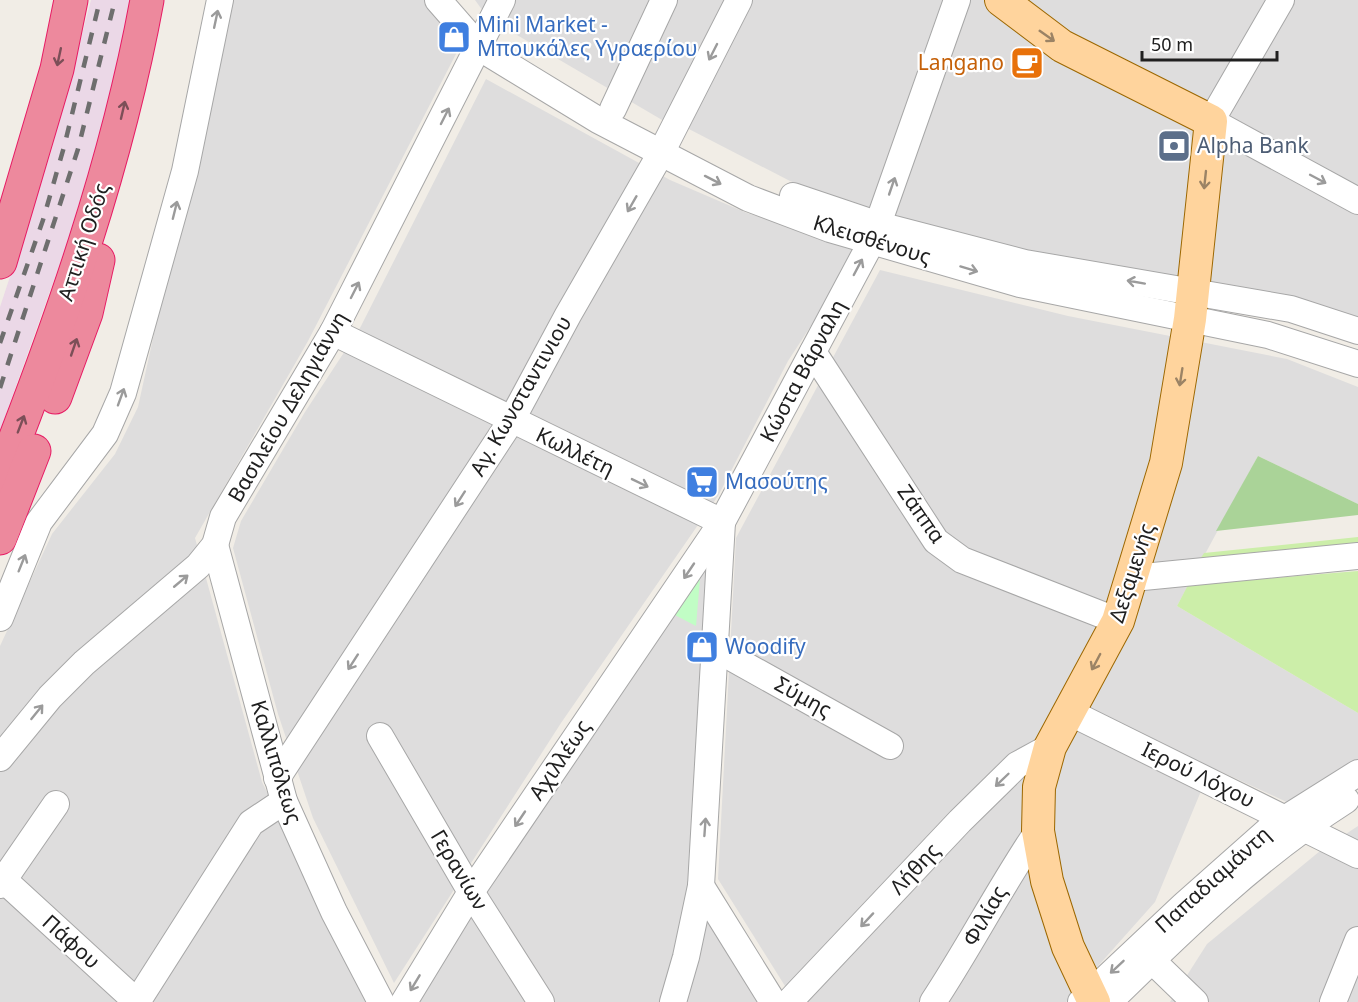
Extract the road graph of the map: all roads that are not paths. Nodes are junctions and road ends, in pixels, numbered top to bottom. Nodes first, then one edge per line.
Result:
1 (71, 0) edge
2 (147, 0) edge
3 (220, 0) edge
4 (438, 0) edge
5 (460, 0) edge
6 (502, 0) edge
7 (664, 0) edge
8 (739, 0) edge
9 (957, 0) edge
10 (1001, 0) edge
11 (1281, 0) edge
12 (484, 41) junction
13 (613, 109) junction
14 (1211, 122) junction
15 (665, 146) junction
16 (108, 167) junction
17 (1358, 201) edge
18 (875, 233) junction
19 (0, 262) edge
20 (1192, 305) junction
21 (1358, 331) edge
22 (333, 332) junction
23 (813, 352) junction
24 (1358, 364) edge
25 (511, 421) junction
26 (0, 478) edge
27 (722, 522) junction
28 (0, 538) edge
29 (215, 545) junction
30 (1358, 556) edge
31 (1132, 579) junction
32 (0, 618) edge
33 (1118, 621) junction
34 (716, 649) junction
35 (1069, 712) junction
36 (380, 736) dead end
37 (890, 746) dead end
38 (1050, 747) junction
39 (0, 758) edge
40 (1358, 773) edge
41 (280, 789) junction
42 (1358, 792) edge
43 (56, 804) dead end
44 (1295, 822) junction
45 (1038, 831) junction
46 (1358, 855) edge
47 (2, 883) edge
48 (701, 886) junction
49 (471, 892) junction
50 (1358, 940) edge
51 (1145, 954) junction
52 (1094, 1000) edge
53 (137, 1002) edge
54 (381, 1002) edge
55 (404, 1002) edge
56 (541, 1002) edge
57 (673, 1002) edge
58 (773, 1002) edge
59 (789, 1002) edge
60 (933, 1002) edge
61 (1195, 1002) edge
62 (1333, 1002) edge

1 -> 19 highway
16 -> 2 highway, Αττική Οδός
32 -> 3 street
4 - 12 street, Κλεισθένους
5 - 12 street, Κλεισθένους
6 - 12 street, Βασιλείου Δεληγιάννη
7 - 13 street
8 -> 15 street, Αγ. Κωνσταντινιου
18 -> 9 street, Κώστα Βάρναλη
10 -> 14 main road
11 - 14 street
12 - 13 street, Κλεισθένους
12 - 15 street, Κλεισθένους
22 -> 12 street, Βασιλείου Δεληγιάννη
13 - 15 street, Κλεισθένους
14 -> 17 street
14 -> 20 main road, Δεξαμενής
15 - 18 street, Κλεισθένους
15 -> 25 street, Αγ. Κωνσταντινιου
26 -> 16 highway, Αττική Οδός
28 -> 16 highway
18 - 20 street, Κλεισθένους
23 -> 18 street, Κώστα Βάρναλη
20 - 21 street, Κλεισθένους
20 - 24 street, Κλεισθένους
20 -> 31 main road, Δεξαμενής
22 - 25 street, Κωλλέτη
22 - 29 street, Βασιλείου Δεληγιάννη
23 - 27 street, Κώστα Βάρναλη
23 - 33 street, Ζάππα
25 -> 27 street, Κωλλέτη
25 -> 41 street, Αγ. Κωνσταντινιου
27 - 34 street, Κώστα Βάρναλη
27 -> 49 street, Αχιλλέως
39 -> 29 street, Βασιλείου Δεληγιάννη
29 - 41 street, Καλλιπόλεως
30 - 31 street
31 - 33 main road, Δεξαμενής
33 -> 35 main road, Δεξαμενής
34 - 37 street, Σύμης
48 -> 34 street, Κώστα Βάρναλη
35 - 38 main road, Δεξαμενής
35 - 44 street, Ιερού Λόχου
36 - 49 street, Γερανίων
38 - 45 main road, Δεξαμενής
38 -> 59 street, Λήθης
40 - 44 street, Παπαδιαμάντη
41 - 53 street, Αγ. Κωνσταντινιου
41 - 54 street, Καλλιπόλεως
42 - 44 street, Παπαδιαμάντη
43 - 47 street
44 - 46 street, Ιερού Λόχου
44 - 51 street, Παπαδιαμάντη
45 - 52 main road, Δεξαμενής
45 - 60 street, Φιλίας
47 - 53 street, Πάφου
48 - 57 street, Κώστα Βάρναλη
48 - 58 street
49 -> 55 street, Αχιλλέως
49 - 56 street, Γερανίων
50 - 62 street
51 - 52 street, Παπαδιαμάντη
51 - 61 street

